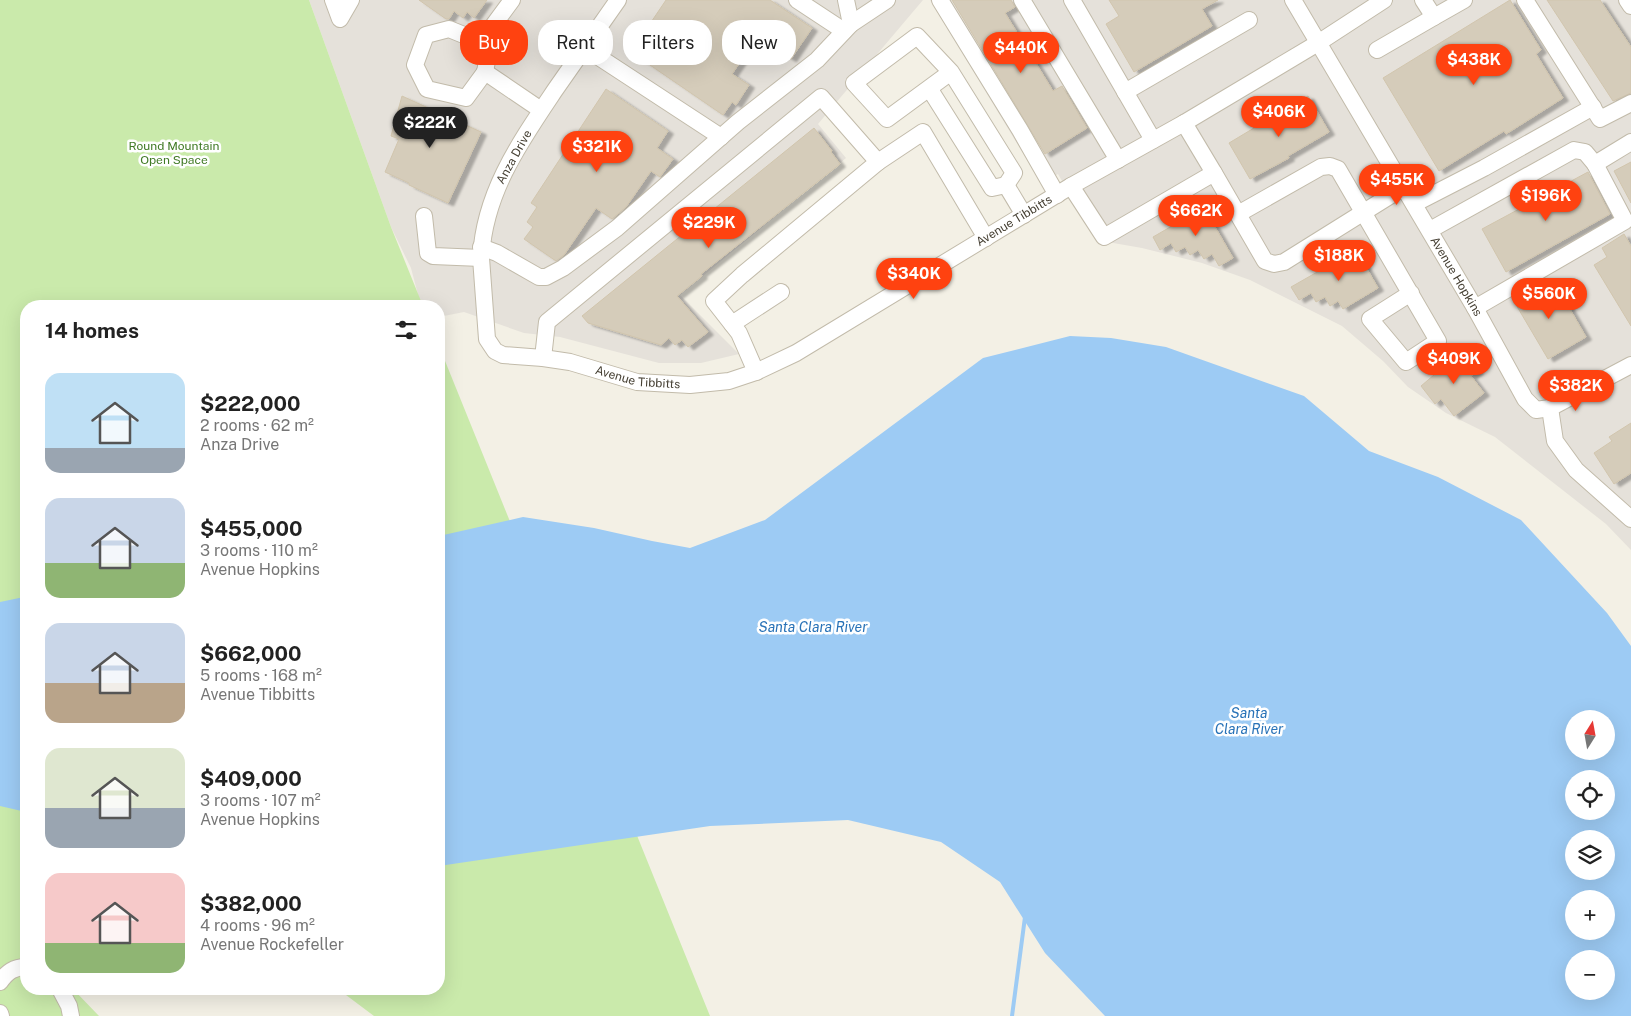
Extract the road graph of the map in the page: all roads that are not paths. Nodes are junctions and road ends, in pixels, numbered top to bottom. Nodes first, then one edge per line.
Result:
1 (333, 0) edge
2 (350, 0) edge
3 (512, 0) edge
4 (797, 0) edge
5 (846, 0) edge
6 (888, 0) edge
7 (940, 0) edge
8 (1022, 0) edge
9 (1072, 0) edge
10 (1293, 0) edge
11 (1384, 0) edge
12 (1423, 0) edge
13 (1464, 0) edge
14 (1525, 0) edge
15 (1627, 0) edge
16 (613, 2) edge
17 (1631, 6) edge
18 (1434, 17) junction
19 (497, 20) edge
20 (602, 20) edge
21 (1249, 20) dead end
22 (848, 28) junction
23 (460, 33) edge
24 (1318, 43) junction
25 (1377, 50) dead end
26 (486, 65) edge
27 (572, 65) edge
28 (610, 65) edge
29 (485, 72) junction
30 (951, 72) junction
31 (929, 88) junction
32 (1125, 92) junction
33 (1631, 103) edge
34 (1593, 107) junction
35 (541, 110) junction
36 (1184, 123) junction
37 (720, 137) junction
38 (1154, 140) junction
39 (1631, 142) edge
40 (1118, 160) junction
41 (878, 162) junction
42 (1595, 164) junction
43 (1214, 173) junction
44 (1006, 186) junction
45 (1071, 186) junction
46 (1404, 187) junction
47 (1057, 195) junction
48 (1414, 204) junction
49 (1363, 213) junction
50 (1238, 214) junction
51 (1024, 215) junction
52 (424, 216) dead end
53 (1628, 226) edge
54 (1430, 230) junction
55 (986, 238) junction
56 (481, 253) junction
57 (781, 292) dead end
58 (1411, 294) dead end
59 (1475, 308) junction
60 (732, 324) junction
61 (487, 339) joint
62 (543, 358) junction
63 (1631, 365) edge
64 (756, 372) junction
65 (1550, 408) junction
66 (1631, 519) edge
67 (20, 967) edge
68 (0, 982) edge
69 (63, 995) edge
70 (71, 1016) edge

1 - 2 street
3 - 19 street
4 - 22 street
5 - 22 street
6 - 22 street
7 - 47 street
8 - 40 street
9 - 32 street
10 - 24 street, Avenue Hopkins
11 - 24 street, Avenue Tibbitts
12 - 18 street
13 - 18 street
14 - 34 street
15 - 17 street
16 - 20 street, Anza Drive
18 - 25 street
21 - 32 street
22 - 37 street
23 - 29 street
24 - 36 street, Avenue Tibbitts
24 - 46 street, Avenue Hopkins
26 - 29 street
27 - 35 street, Anza Drive
28 - 37 street
29 - 35 street
30 - 31 street
30 - 31 street
30 - 44 street
31 - 44 street
32 - 38 street
33 - 34 street
34 - 48 street
35 - 56 street, Anza Drive
36 - 38 street, Avenue Tibbitts
36 - 43 street
37 - 56 street
38 - 40 street, Avenue Tibbitts
39 - 42 street
40 - 45 street, Avenue Tibbitts
41 - 55 street
41 - 60 street
41 - 62 street
42 - 53 street
42 - 54 street
43 - 45 street
43 - 50 street
44 - 51 street
45 - 47 street, Avenue Tibbitts
46 - 48 street, Avenue Hopkins
46 - 49 street
47 - 51 street, Avenue Tibbitts
48 - 54 street, Avenue Hopkins
49 - 50 street
49 - 50 street
49 - 58 street
51 - 55 street, Avenue Tibbitts
52 - 56 street
53 - 59 street
54 - 59 street, Avenue Hopkins
55 - 64 street, Avenue Tibbitts
56 - 61 street, Anza Drive
57 - 60 street
59 - 65 street, Avenue Hopkins
60 - 64 street
61 - 62 street, Avenue Tibbitts
62 - 64 street, Avenue Tibbitts
63 - 65 street
65 - 66 street
67 - 68 street
69 - 70 street

